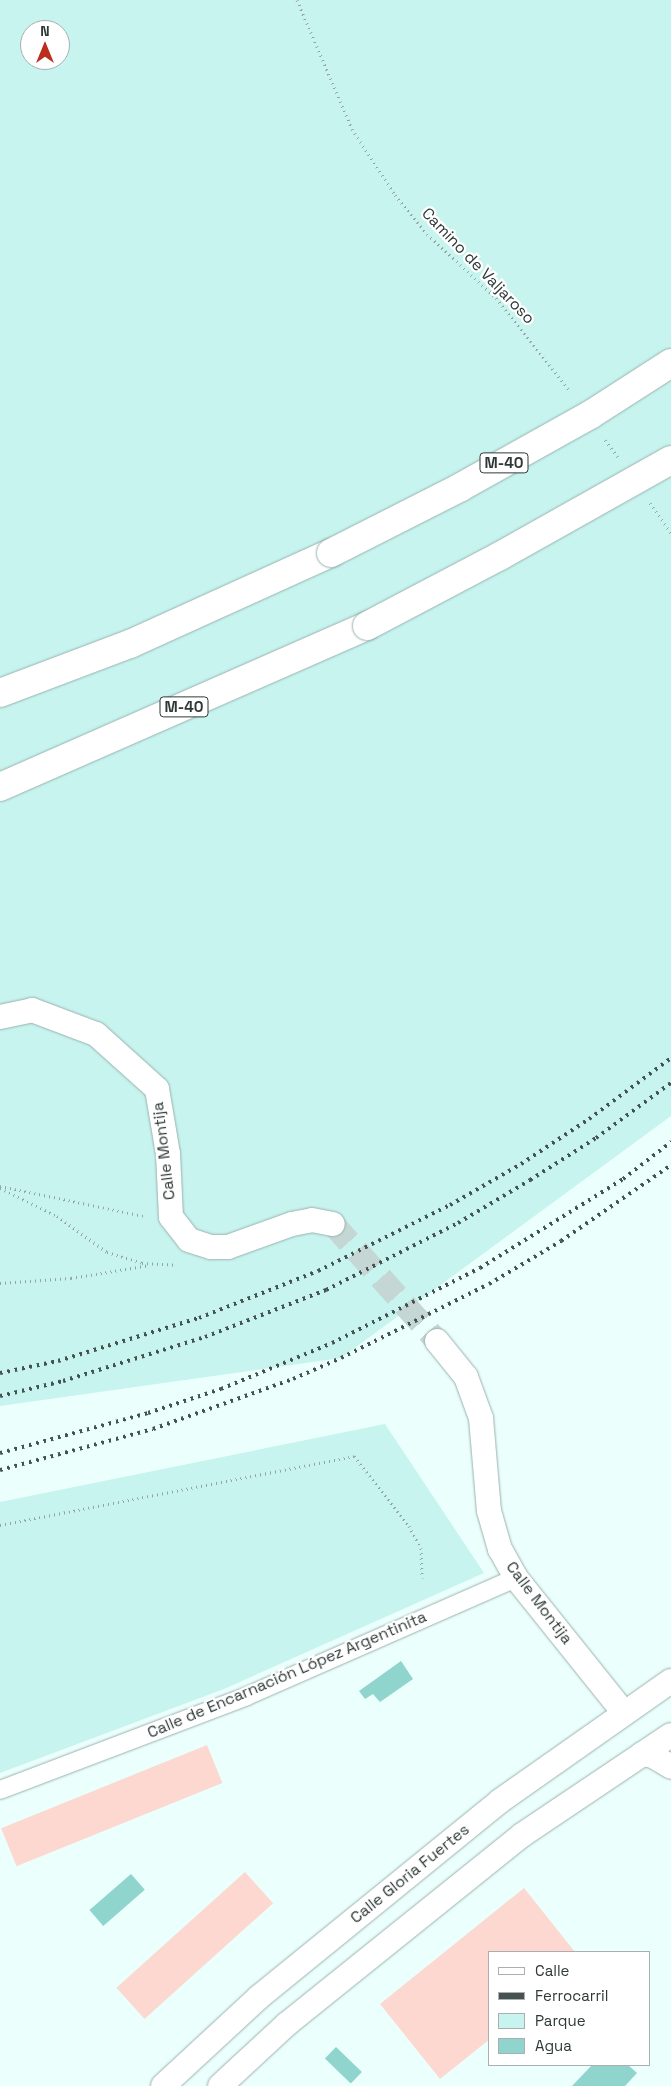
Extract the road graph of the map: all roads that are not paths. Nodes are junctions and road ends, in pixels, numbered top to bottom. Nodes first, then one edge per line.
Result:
1 (671, 363) edge
2 (671, 460) edge
3 (0, 693) edge
4 (0, 787) edge
5 (0, 1017) edge
6 (333, 1224) tunnel mouth
7 (437, 1341) tunnel mouth
8 (516, 1578) junction
9 (671, 1681) edge
10 (624, 1713) junction
11 (671, 1735) edge
12 (642, 1754) junction
13 (671, 1767) edge
14 (0, 1790) edge
15 (163, 2086) edge
16 (220, 2086) edge

1 - 3 highway, M-40, bridge
2 - 4 highway, M-40, bridge
5 - 6 street, Calle Montija
7 - 8 street, Calle Montija
8 - 10 street, Calle Montija
8 - 14 street, Calle de Encarnación López Argentinita
9 - 10 street, Calle Gloria Fuertes
10 - 15 street, Calle Gloria Fuertes
11 - 12 street
12 - 13 street
12 - 16 street

